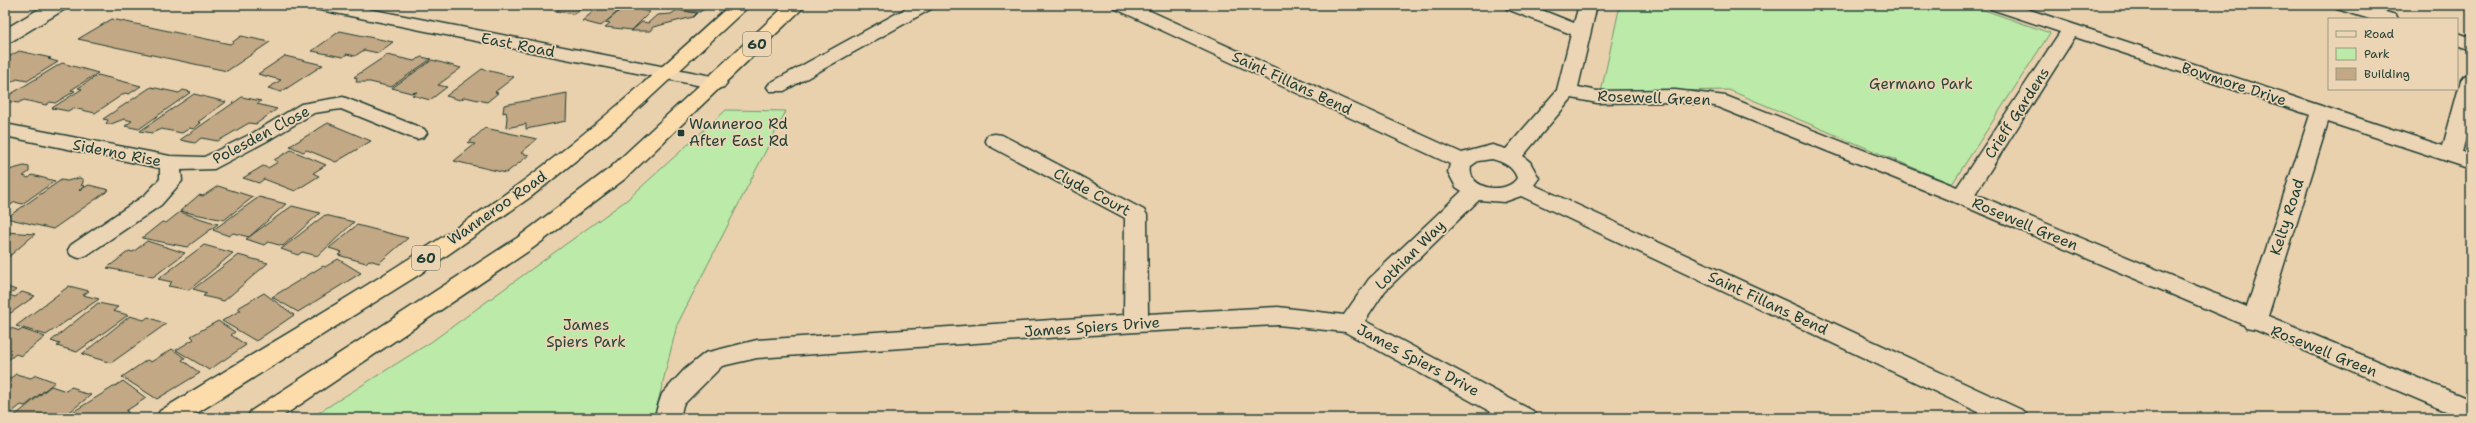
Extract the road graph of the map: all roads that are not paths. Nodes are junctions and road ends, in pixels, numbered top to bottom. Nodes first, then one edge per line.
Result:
1 (59, 5) edge
2 (320, 5) edge
3 (741, 5) edge
4 (797, 5) edge
5 (925, 5) edge
6 (1122, 5) edge
7 (1512, 5) edge
8 (1588, 5) edge
9 (1997, 5) edge
10 (2343, 5) edge
11 (2386, 18) edge
12 (2071, 30) junction
13 (1582, 32) junction
14 (5, 36) edge
15 (2458, 39) edge
16 (2471, 44) edge
17 (666, 74) junction
18 (2471, 80) edge
19 (717, 83) junction
20 (777, 88) dead end
21 (1567, 91) junction
22 (2321, 113) junction
23 (5, 130) edge
24 (417, 133) dead end
25 (995, 140) dead end
26 (2451, 156) junction
27 (1511, 157) junction
28 (1462, 161) junction
29 (2471, 162) edge
30 (170, 163) junction
31 (1522, 188) junction
32 (1474, 191) junction
33 (1962, 197) junction
34 (79, 250) dead end
35 (2254, 322) junction
36 (1136, 323) junction
37 (1350, 324) junction
38 (2471, 411) edge
39 (169, 418) edge
40 (260, 418) edge
41 (667, 418) edge
42 (1524, 418) edge
43 (2015, 418) edge

1 - 14 street
2 - 17 street, East Road
3 - 17 highway, Wanneroo Road / 60
4 - 19 highway, 60
5 - 20 street
6 - 28 street, Saint Fillans Bend
7 - 13 street
8 - 13 street
9 - 12 street, Bowmore Drive
10 - 11 street
12 - 22 street, Bowmore Drive
12 - 33 street, Crieff Gardens
13 - 21 street
15 - 16 street
17 - 19 street, East Road
17 - 39 highway, Wanneroo Road / 60
18 - 26 street
19 - 40 highway, 60
21 - 27 street
21 - 33 street, Rosewell Green
22 - 26 street, Bowmore Drive
22 - 35 street, Kelty Road
23 - 30 street, Siderno Rise
24 - 30 street, Polesden Close
25 - 36 street, Clyde Court
26 - 29 street, Bowmore Drive
27 - 28 street
27 - 31 street
28 - 32 street
30 - 34 street, Siderno Rise
31 - 32 street
31 - 43 street, Saint Fillans Bend
32 - 37 street, Lothian Way
33 - 35 street, Rosewell Green
35 - 38 street, Rosewell Green
36 - 37 street, James Spiers Drive
36 - 41 street, James Spiers Drive
37 - 42 street, James Spiers Drive

